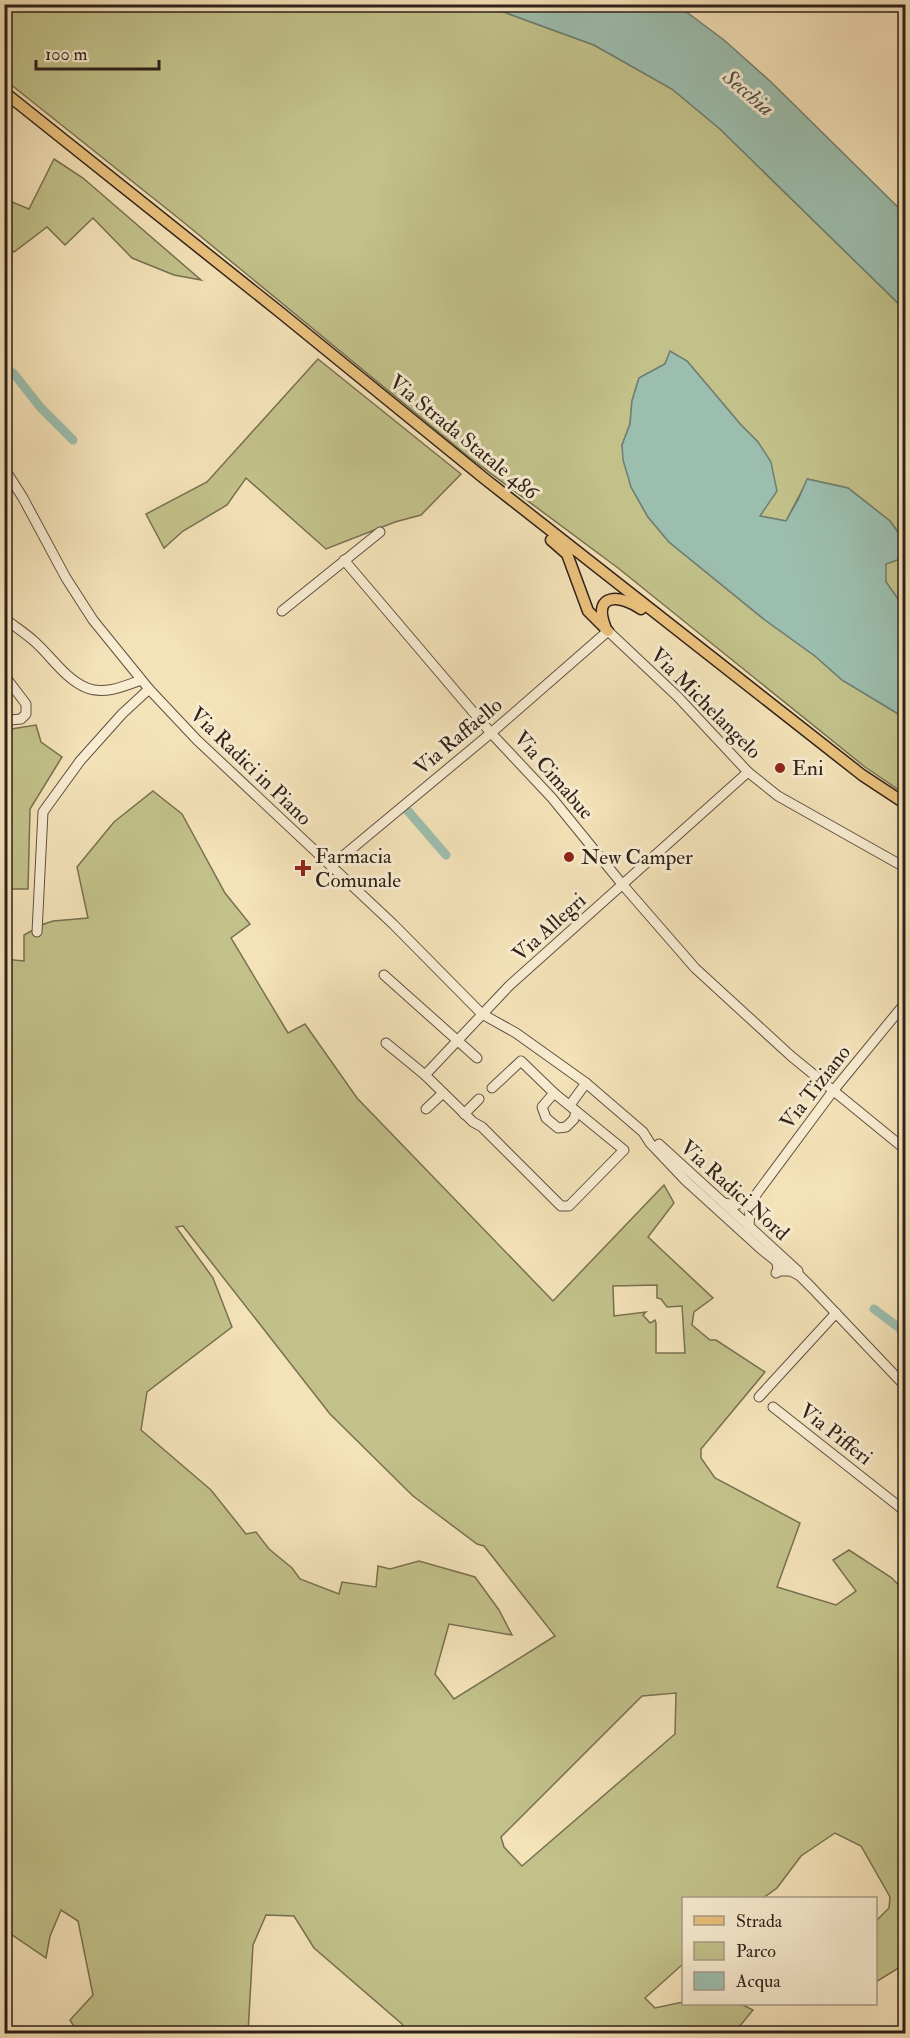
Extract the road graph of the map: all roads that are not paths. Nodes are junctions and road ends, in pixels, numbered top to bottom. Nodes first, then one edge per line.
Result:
1 (4, 92) edge
2 (4, 468) edge
3 (520, 507) junction
4 (380, 532) dead end
5 (344, 560) junction
6 (282, 611) dead end
7 (4, 618) edge
8 (608, 632) junction
9 (691, 641) junction
10 (4, 675) edge
11 (141, 680) junction
12 (149, 689) junction
13 (4, 715) edge
14 (491, 732) junction
15 (748, 772) junction
16 (906, 804) edge
17 (331, 866) junction
18 (906, 868) edge
19 (622, 884) junction
20 (37, 932) dead end
21 (384, 975) dead end
22 (906, 1002) edge
23 (482, 1014) junction
24 (458, 1040) junction
25 (387, 1043) dead end
26 (477, 1058) dead end
27 (425, 1075) junction
28 (586, 1083) junction
29 (492, 1088) dead end
30 (833, 1091) junction
31 (443, 1093) junction
32 (554, 1093) junction
33 (479, 1099) dead end
34 (573, 1108) junction
35 (426, 1109) dead end
36 (464, 1114) junction
37 (644, 1132) junction
38 (906, 1150) edge
39 (755, 1196) junction
40 (724, 1203) junction
41 (732, 1222) joint
42 (749, 1227) junction
43 (773, 1249) junction
44 (777, 1262) junction
45 (790, 1271) junction
46 (800, 1276) junction
47 (836, 1313) junction
48 (906, 1387) edge
49 (759, 1397) dead end
50 (773, 1407) dead end
51 (906, 1512) edge

1 - 3 main road, Via Strada Statale 486
2 - 11 street, Via Radici in Piano
3 - 8 main road
3 - 9 main road, Via Strada Statale 486
4 - 5 street
5 - 6 street
5 - 14 street, Via Cimabue
7 - 11 street
8 - 9 main road
8 - 14 street, Via Raffaello
8 - 15 street, Via Michelangelo
9 - 16 main road, Via Strada Statale 486
10 - 13 street
11 - 12 street, Via Radici in Piano
12 - 17 street, Via Radici in Piano
12 - 20 street
14 - 17 street, Via Raffaello
14 - 19 street, Via Cimabue
15 - 18 street, Via Michelangelo
15 - 19 street, Via Allegri
17 - 23 street, Via Radici in Piano
19 - 23 street, Via Allegri
19 - 30 street, Via Cimabue
21 - 24 street
22 - 30 street, Via Tiziano
23 - 24 street, Via Allegri
23 - 28 street, Via Radici in Piano
24 - 26 street
24 - 27 street, Via Allegri
25 - 27 street
27 - 31 street
28 - 34 street
28 - 37 street, Via Radici in Piano
29 - 32 street
30 - 38 street, Via Cimabue
30 - 39 street, Via Tiziano
31 - 35 street
31 - 36 street
32 - 34 street
32 - 34 street
33 - 36 street
34 - 36 street
37 - 40 street, Via Radici Nord
37 - 41 street, Via Radici in Piano
39 - 40 street
39 - 42 street
40 - 42 street, Via Radici Nord
41 - 44 street, Via Radici Nord
42 - 43 street, Via Radici Nord
43 - 44 street
43 - 46 street, Via Radici Nord
44 - 45 street, Via Radici Nord
44 - 45 street
45 - 46 street, Via Radici Nord
46 - 47 street, Via Radici Nord
47 - 48 street, Via Radici Nord
47 - 49 street
50 - 51 street, Via Pifferi

